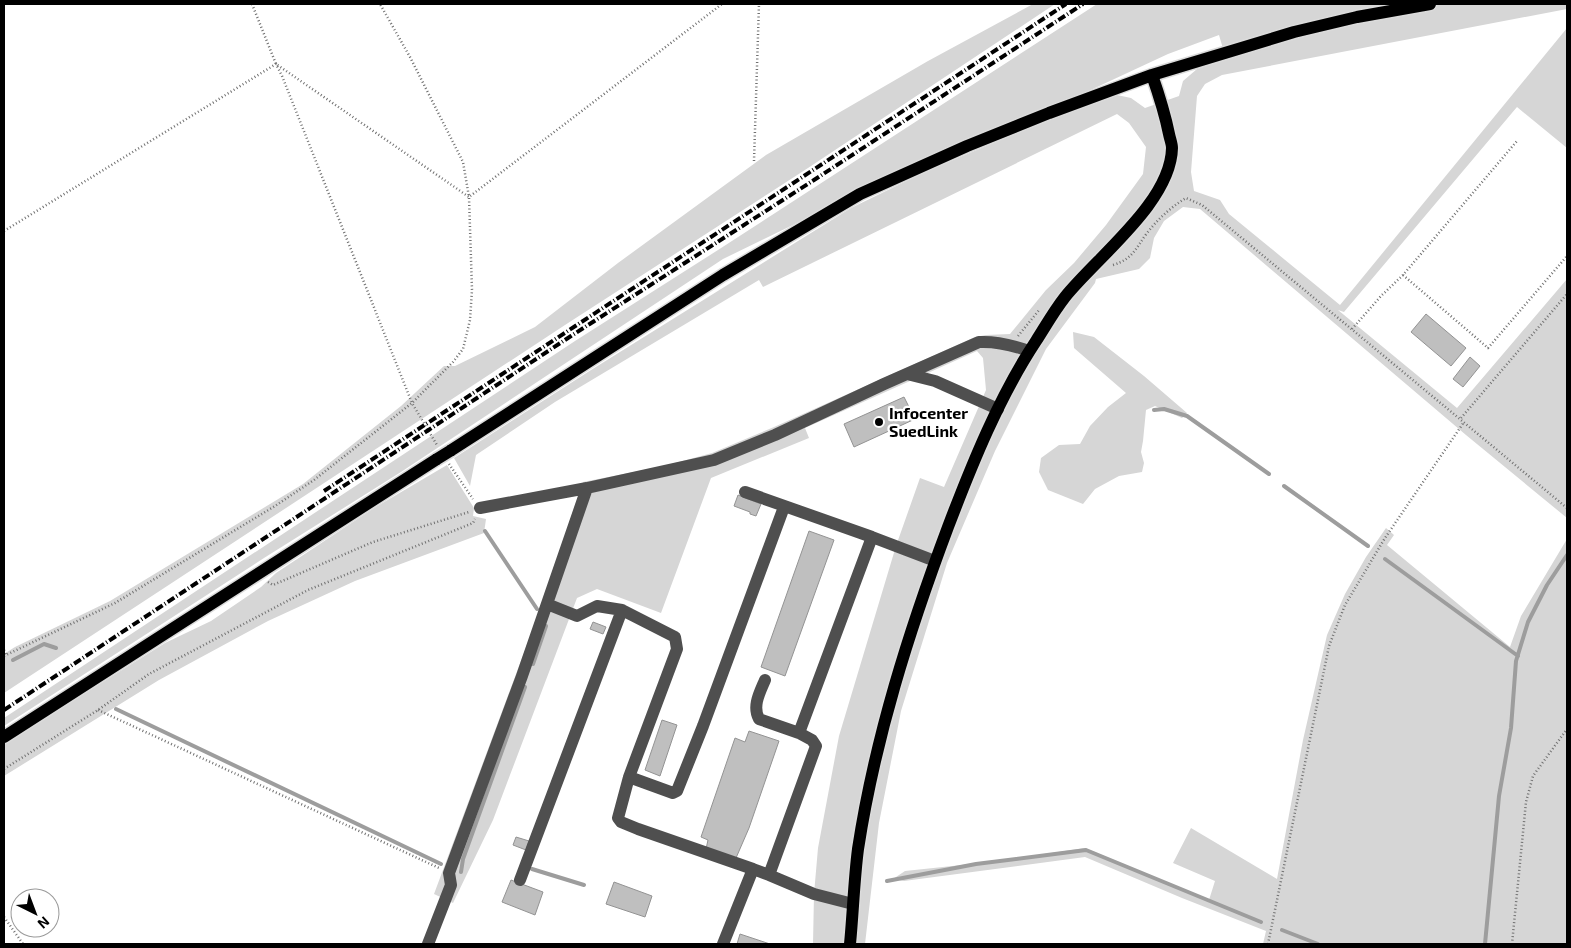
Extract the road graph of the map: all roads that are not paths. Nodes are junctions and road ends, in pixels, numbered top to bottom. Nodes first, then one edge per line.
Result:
1 (1430, 4) edge
2 (1152, 75) junction
3 (1029, 351) junction
4 (908, 374) junction
5 (998, 409) junction
6 (587, 488) junction
7 (745, 492) dead end
8 (784, 506) junction
9 (480, 508) road end
10 (872, 537) junction
11 (935, 561) junction
12 (546, 604) junction
13 (622, 610) junction
14 (765, 680) dead end
15 (799, 734) junction
16 (4, 737) edge
17 (630, 776) junction
18 (753, 869) junction
19 (769, 875) junction
20 (520, 880) dead end
21 (854, 904) junction
22 (428, 944) edge
23 (723, 944) edge
24 (850, 944) edge

1 - 2 main road
2 - 3 main road
2 - 16 main road
3 - 4 lane
3 - 5 main road
4 - 5 lane
4 - 6 lane
5 - 11 main road
6 - 9 lane
6 - 12 lane
7 - 8 lane
8 - 10 lane
8 - 17 lane
10 - 11 lane
10 - 15 lane
11 - 21 main road
12 - 13 lane
12 - 22 lane
13 - 17 lane
13 - 20 lane
14 - 15 lane
15 - 19 lane
17 - 18 lane
18 - 19 lane
18 - 23 lane
19 - 21 lane
21 - 24 main road

